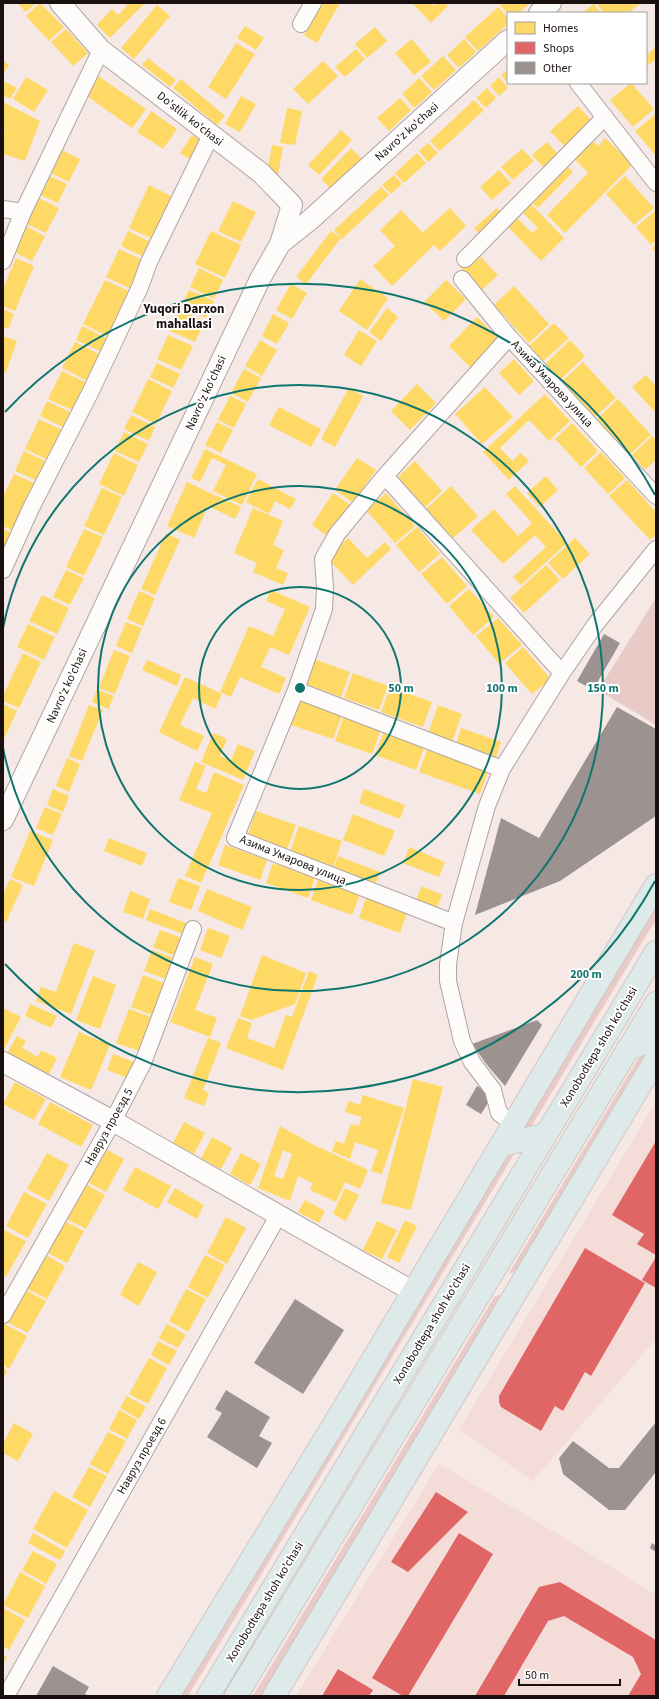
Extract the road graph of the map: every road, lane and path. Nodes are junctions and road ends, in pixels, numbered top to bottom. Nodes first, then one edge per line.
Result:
1 (60, 3) edge
2 (313, 3) edge
3 (551, 3) edge
4 (540, 12) edge
5 (301, 24) dead end
6 (507, 41) edge
7 (101, 50) junction
8 (579, 84) edge
9 (605, 117) junction
10 (211, 135) junction
11 (656, 183) edge
12 (292, 205) junction
13 (3, 209) edge
14 (23, 212) junction
15 (310, 220) junction
16 (280, 244) junction
17 (465, 259) dead end
18 (3, 261) edge
19 (462, 279) dead end
20 (509, 337) junction
21 (385, 476) junction
22 (656, 496) edge
23 (656, 549) edge
24 (3, 570) edge
25 (562, 673) junction
26 (296, 690) junction
27 (502, 769) junction
28 (3, 820) edge
29 (656, 885) edge
30 (454, 923) junction
31 (193, 929) dead end
32 (656, 952) edge
33 (656, 1003) edge
34 (656, 1038) edge
35 (627, 1050) junction
36 (656, 1059) edge
37 (3, 1062) edge
38 (113, 1121) junction
39 (513, 1124) junction
40 (546, 1134) junction
41 (500, 1146) junction
42 (278, 1216) junction
43 (526, 1275) junction
44 (412, 1291) junction
45 (476, 1301) junction
46 (3, 1315) edge
47 (323, 1506) junction
48 (344, 1518) junction
49 (6, 1696) edge
50 (168, 1696) edge
51 (208, 1696) edge
52 (236, 1696) edge
53 (274, 1696) edge

1 - 7 street, Do'stlik ko'chasi
2 - 5 street
3 - 4 street
6 - 15 street, Navro'z ko'chasi
7 - 10 street, Do'stlik ko'chasi
7 - 14 street
8 - 9 street
9 - 11 street
9 - 17 street
10 - 12 street, Do'stlik ko'chasi
10 - 24 street
12 - 15 street, Do'stlik ko'chasi
12 - 16 street
13 - 14 street
14 - 18 street
15 - 16 street, Navro'z ko'chasi
16 - 28 street, Navro'z ko'chasi
19 - 20 street
20 - 21 street, Азима Умарова улица
20 - 22 street, Азима Умарова улица
21 - 25 street
21 - 26 street, Азима Умарова улица
23 - 25 street
25 - 27 street
26 - 27 street
26 - 30 street, Азима Умарова улица
27 - 30 street
29 - 39 highway
30 - 39 street
31 - 38 street, Навруз проезд 5
32 - 40 highway, Xonobodtepa shoh ko'chasi
33 - 35 highway, Xonobodtepa shoh ko'chasi
34 - 35 highway
35 - 45 highway, Xonobodtepa shoh ko'chasi
36 - 43 highway
37 - 38 street
38 - 42 street
38 - 46 street, Навруз проезд 5
39 - 41 highway
40 - 41 highway
40 - 47 highway, Xonobodtepa shoh ko'chasi
41 - 44 highway
42 - 44 street
42 - 49 street, Навруз проезд 6
43 - 45 highway
43 - 53 highway
44 - 50 highway
45 - 48 highway, Xonobodtepa shoh ko'chasi
47 - 48 highway
47 - 51 highway, Xonobodtepa shoh ko'chasi
48 - 52 highway, Xonobodtepa shoh ko'chasi

